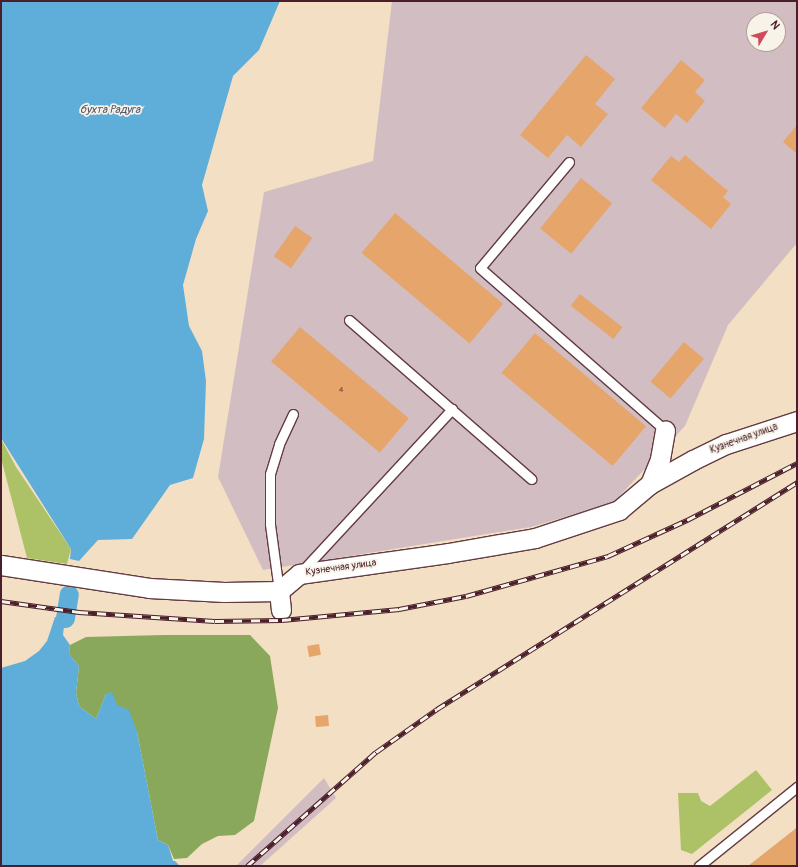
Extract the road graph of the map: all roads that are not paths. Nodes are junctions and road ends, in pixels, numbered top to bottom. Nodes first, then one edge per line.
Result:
1 (569, 162) dead end
2 (349, 320) dead end
3 (452, 409) junction
4 (293, 414) dead end
5 (797, 420) edge
6 (665, 430) joint
7 (531, 479) dead end
8 (650, 484) junction
9 (1, 565) edge
10 (299, 574) junction
11 (280, 600) junction
12 (797, 787) edge
13 (699, 866) edge

1 - 6 lane
2 - 3 lane
3 - 7 lane
3 - 10 lane
4 - 11 lane
5 - 8 street, Кузнечная улица
6 - 8 street, Кузнечная улица
8 - 10 street, Кузнечная улица
9 - 11 street
10 - 11 street, Кузнечная улица
12 - 13 lane

